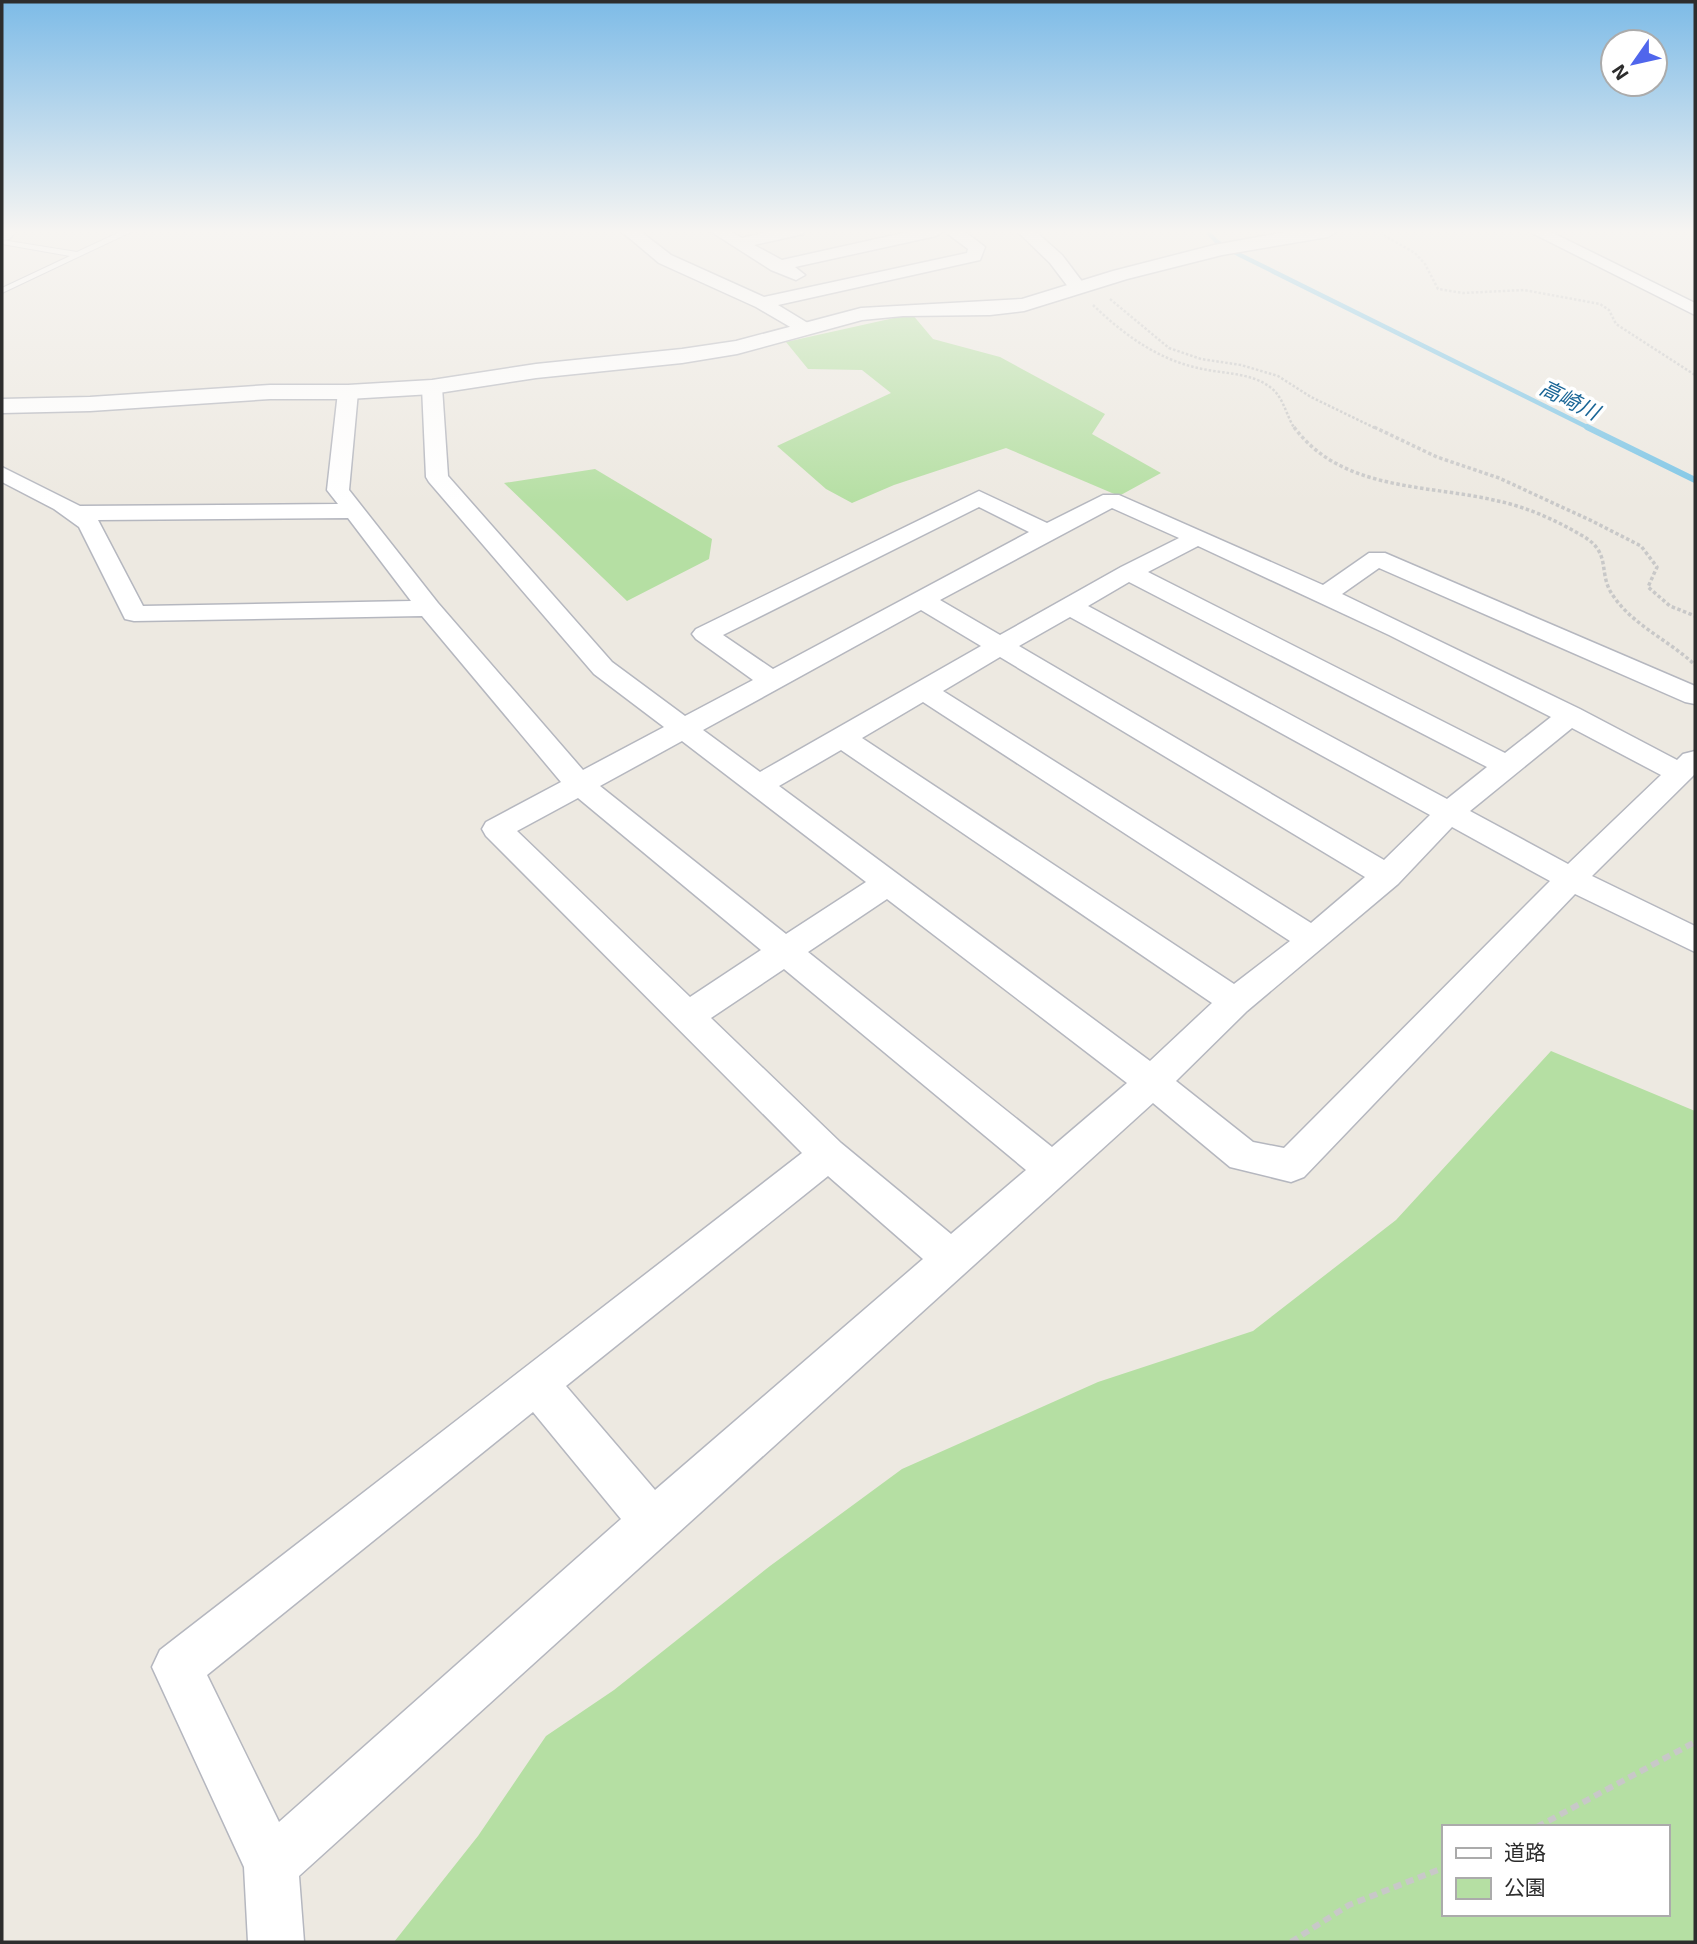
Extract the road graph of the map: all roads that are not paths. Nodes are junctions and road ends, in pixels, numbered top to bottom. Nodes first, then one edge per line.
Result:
1 (791, 322) edge
2 (833, 322) edge
3 (804, 330) junction
4 (432, 387) junction
5 (348, 392) junction
6 (2, 406) edge
7 (2, 474) edge
8 (353, 511) junction
9 (73, 513) junction
10 (1047, 532) junction
11 (1199, 537) junction
12 (1129, 572) junction
13 (1324, 596) junction
14 (922, 600) junction
15 (1069, 607) junction
16 (429, 608) junction
17 (1000, 648) junction
18 (771, 680) junction
19 (925, 691) junction
20 (1695, 696) edge
21 (1570, 715) junction
22 (683, 727) junction
23 (843, 738) junction
24 (1687, 765) edge
25 (1507, 766) junction
26 (579, 784) junction
27 (759, 785) junction
28 (1451, 811) junction
29 (1387, 876) junction
30 (1571, 879) junction
31 (888, 883) junction
32 (1313, 940) junction
33 (1695, 940) edge
34 (784, 950) junction
35 (1236, 1002) junction
36 (686, 1017) junction
37 (1152, 1082) junction
38 (828, 1154) junction
39 (1051, 1168) junction
40 (951, 1258) junction
41 (537, 1384) junction
42 (653, 1522) junction
43 (271, 1865) junction
44 (276, 1942) edge

1 - 3 street
2 - 3 street
3 - 4 street
4 - 5 street
4 - 22 street
5 - 6 street
5 - 8 street
7 - 9 street
8 - 9 street
8 - 16 street
9 - 16 street
10 - 11 street
10 - 14 street
10 - 18 street
11 - 12 street
11 - 13 street
12 - 15 street
12 - 25 street
13 - 20 street
13 - 21 street
14 - 17 street
14 - 18 street
15 - 17 street
15 - 28 street
16 - 26 street
17 - 19 street
17 - 29 street
18 - 22 street
19 - 23 street
19 - 32 street
21 - 24 street
21 - 25 street
22 - 26 street
22 - 27 street
23 - 27 street
23 - 35 street
24 - 30 street
25 - 28 street
26 - 34 street
26 - 36 street
27 - 31 street
28 - 29 street
28 - 30 street
29 - 32 street
30 - 33 street
30 - 37 street
31 - 34 street
31 - 37 street
32 - 35 street
34 - 36 street
34 - 39 street
35 - 37 street
36 - 38 street
37 - 39 street
38 - 40 street
38 - 41 street
39 - 40 street
40 - 42 street
41 - 42 street
41 - 43 street
42 - 43 street
43 - 44 street

